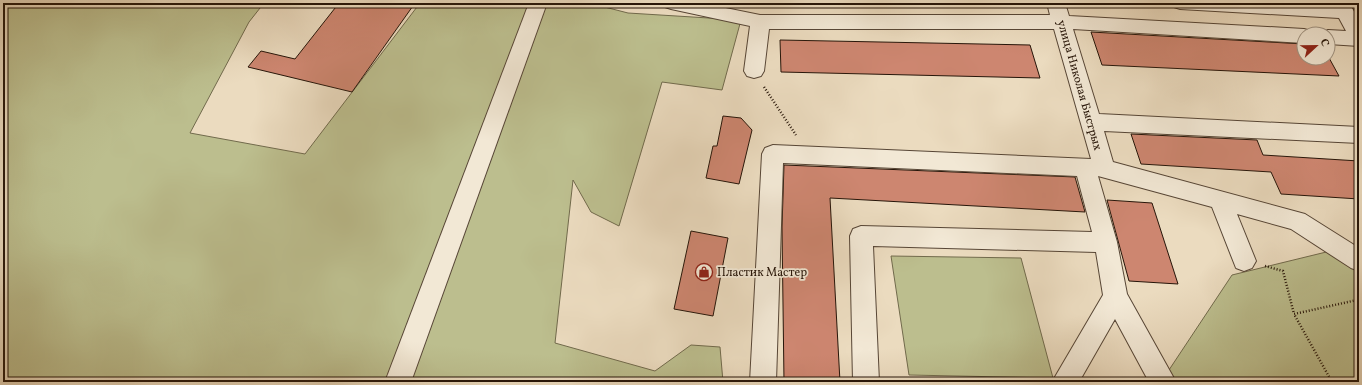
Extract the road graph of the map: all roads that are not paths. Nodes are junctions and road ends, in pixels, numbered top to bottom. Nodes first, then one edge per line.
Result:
1 (538, 3) edge
2 (671, 3) edge
3 (1056, 3) edge
4 (1180, 3) edge
5 (1342, 8) edge
6 (760, 22) junction
7 (1062, 22) junction
8 (1296, 36) edge
9 (1336, 37) edge
10 (1359, 38) edge
11 (754, 71) road end
12 (1090, 122) junction
13 (1359, 135) edge
14 (1095, 168) junction
15 (1220, 200) junction
16 (1106, 242) junction
17 (1244, 261) road end
18 (1359, 261) edge
19 (1116, 296) junction
20 (398, 382) edge
21 (763, 382) edge
22 (866, 382) edge
23 (1065, 382) edge
24 (1163, 382) edge

1 - 20 street
2 - 6 street
3 - 7 street, улица Николая Быстрых
4 - 5 street
5 - 10 street
6 - 7 street
6 - 11 street
7 - 8 street
7 - 12 street, улица Николая Быстрых
9 - 10 street
12 - 13 street
12 - 14 street, улица Николая Быстрых
14 - 15 street
14 - 16 street, улица Николая Быстрых
14 - 21 street
15 - 17 street
15 - 18 street
16 - 19 street, улица Николая Быстрых
16 - 22 street
19 - 23 street
19 - 24 street, улица Николая Быстрых

